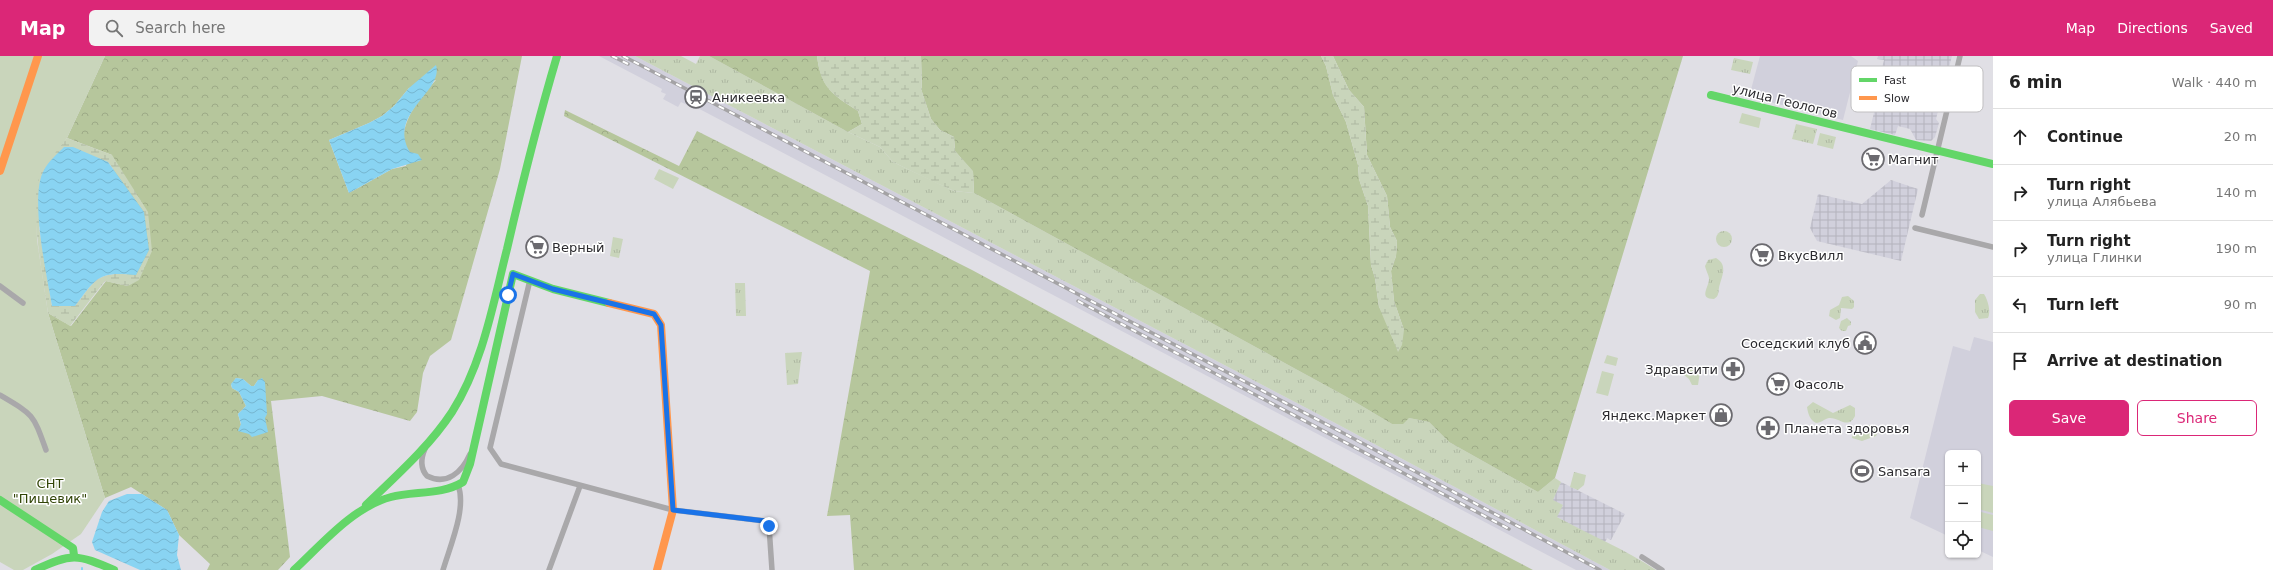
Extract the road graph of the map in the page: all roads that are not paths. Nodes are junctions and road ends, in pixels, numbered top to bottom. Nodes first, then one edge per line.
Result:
1 (38, 56) edge
2 (558, 56) edge
3 (1960, 56) edge
4 (1957, 66) edge
5 (1711, 95) dead end
6 (1946, 112) edge
7 (1936, 150) junction
8 (1993, 164) edge
9 (0, 171) edge
10 (1922, 214) dead end
11 (1915, 228) dead end
12 (1993, 247) edge
13 (530, 280) junction
14 (0, 286) edge
15 (23, 303) dead end
16 (0, 395) edge
17 (429, 441) junction
18 (474, 447) junction
19 (46, 450) dead end
20 (458, 485) junction
21 (580, 486) junction
22 (0, 500) edge
23 (673, 510) junction
24 (350, 521) junction
25 (74, 555) junction
26 (1642, 557) dead end
27 (35, 570) edge
28 (114, 570) edge
29 (294, 570) edge
30 (443, 570) edge
31 (549, 570) edge
32 (657, 570) edge
33 (772, 570) edge
34 (1662, 570) edge

1 - 9 street
2 - 17 street
3 - 4 street
5 - 7 street, улица Геологов
6 - 7 street
7 - 8 street, улица Геологов
7 - 10 street
11 - 12 street
13 - 18 street
13 - 21 street
13 - 23 street
14 - 15 street
16 - 19 street
17 - 18 street
17 - 24 street
18 - 20 street
20 - 24 street
20 - 30 street
21 - 23 street
21 - 31 street
22 - 25 street
23 - 32 street
23 - 33 street
24 - 29 street
25 - 27 street
25 - 28 street
26 - 34 street

